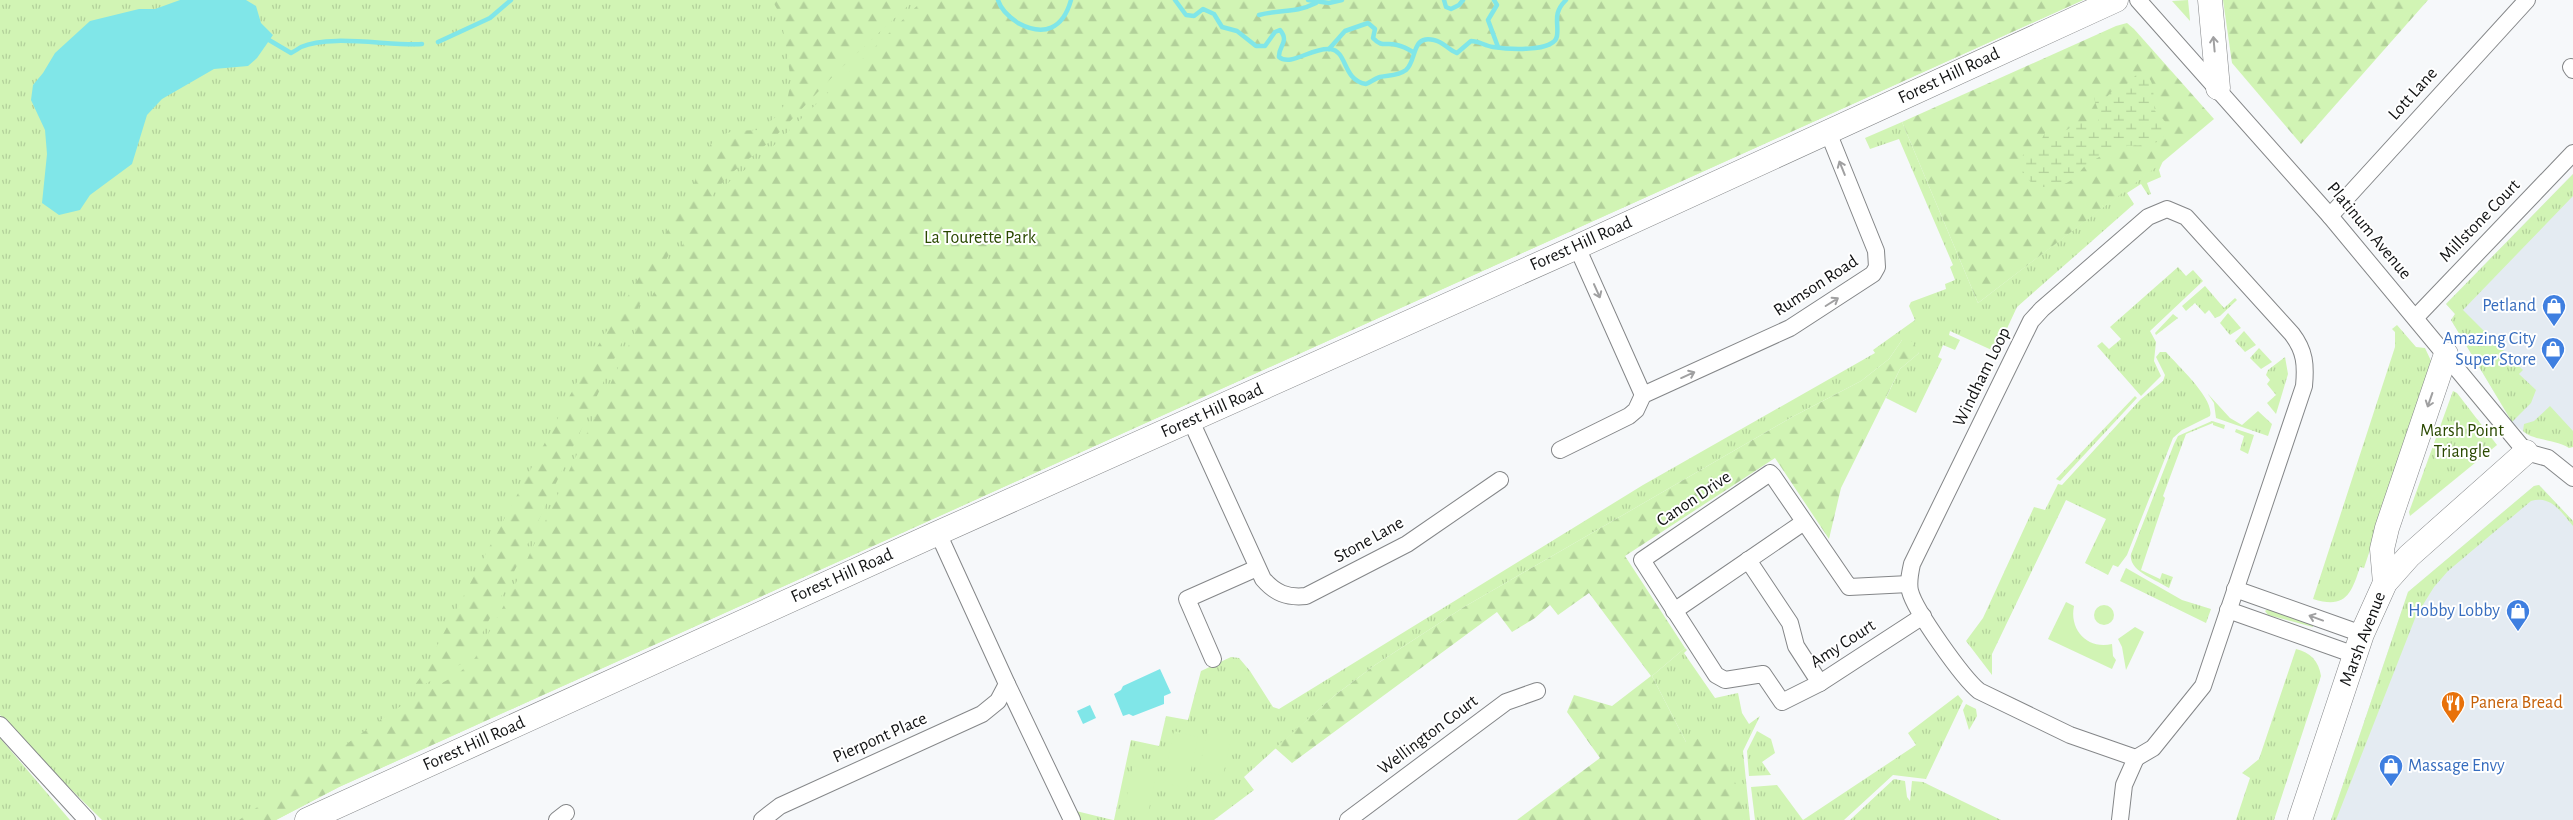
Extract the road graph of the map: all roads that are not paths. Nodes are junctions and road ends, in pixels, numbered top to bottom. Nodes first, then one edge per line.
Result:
1 (2116, 0) edge
2 (2138, 0) edge
3 (2210, 0) edge
4 (2527, 0) edge
5 (2218, 88) junction
6 (1828, 132) junction
7 (2573, 152) edge
8 (2330, 216) junction
9 (1577, 247) junction
10 (2416, 317) junction
11 (2446, 354) junction
12 (1643, 396) junction
13 (1191, 421) junction
14 (1560, 450) dead end
15 (2526, 452) junction
16 (2573, 478) edge
17 (1500, 480) dead end
18 (1804, 522) junction
19 (938, 533) junction
20 (1748, 560) junction
21 (1257, 568) junction
22 (2385, 583) junction
23 (1909, 584) junction
24 (2235, 589) junction
25 (2228, 610) junction
26 (1674, 611) junction
27 (1923, 616) junction
28 (2358, 645) junction
29 (1213, 659) dead end
30 (1820, 683) junction
31 (1007, 684) junction
32 (1536, 691) dead end
33 (1782, 702) joint
34 (0, 725) edge
35 (2136, 758) junction
36 (1357, 817) edge
37 (87, 820) edge
38 (307, 820) edge
39 (762, 820) edge
40 (1072, 820) edge
41 (2120, 820) edge
42 (2300, 820) edge

1 - 6 street, Forest Hill Road
2 - 5 street, Platinum Avenue
5 -> 3 street
4 - 8 street, Lott Lane
5 - 8 street, Platinum Avenue
6 - 9 street, Forest Hill Road
12 -> 6 street, Rumson Road
7 - 10 street, Millstone Court
8 - 10 street, Platinum Avenue
9 -> 12 street
9 - 13 street, Forest Hill Road
10 - 11 street, Platinum Avenue
11 - 15 street, Platinum Avenue
11 -> 22 street
12 - 14 street, Rumson Road
13 - 19 street, Forest Hill Road
13 - 21 street, Stone Lane
15 - 16 street
15 - 22 street, Marsh Avenue
17 - 21 street, Stone Lane
18 - 20 street
18 - 23 street, Canon Drive
18 - 26 street, Canon Drive
19 - 31 street
19 - 38 street, Forest Hill Road
20 - 26 street
20 - 30 street
21 - 29 street
22 - 28 street, Marsh Avenue
23 - 24 street, Windham Loop
23 - 27 street
24 - 25 street, Windham Loop
28 -> 24 street
25 - 28 street
25 - 35 street, Windham Loop
26 - 33 street, Canon Drive
27 - 30 street, Amy Court
27 - 35 street
28 - 42 street, Marsh Avenue
30 - 33 street, Amy Court
31 - 39 street, Pierpont Place
31 - 40 street
32 - 36 street, Wellington Court
34 - 37 street
35 - 41 street

